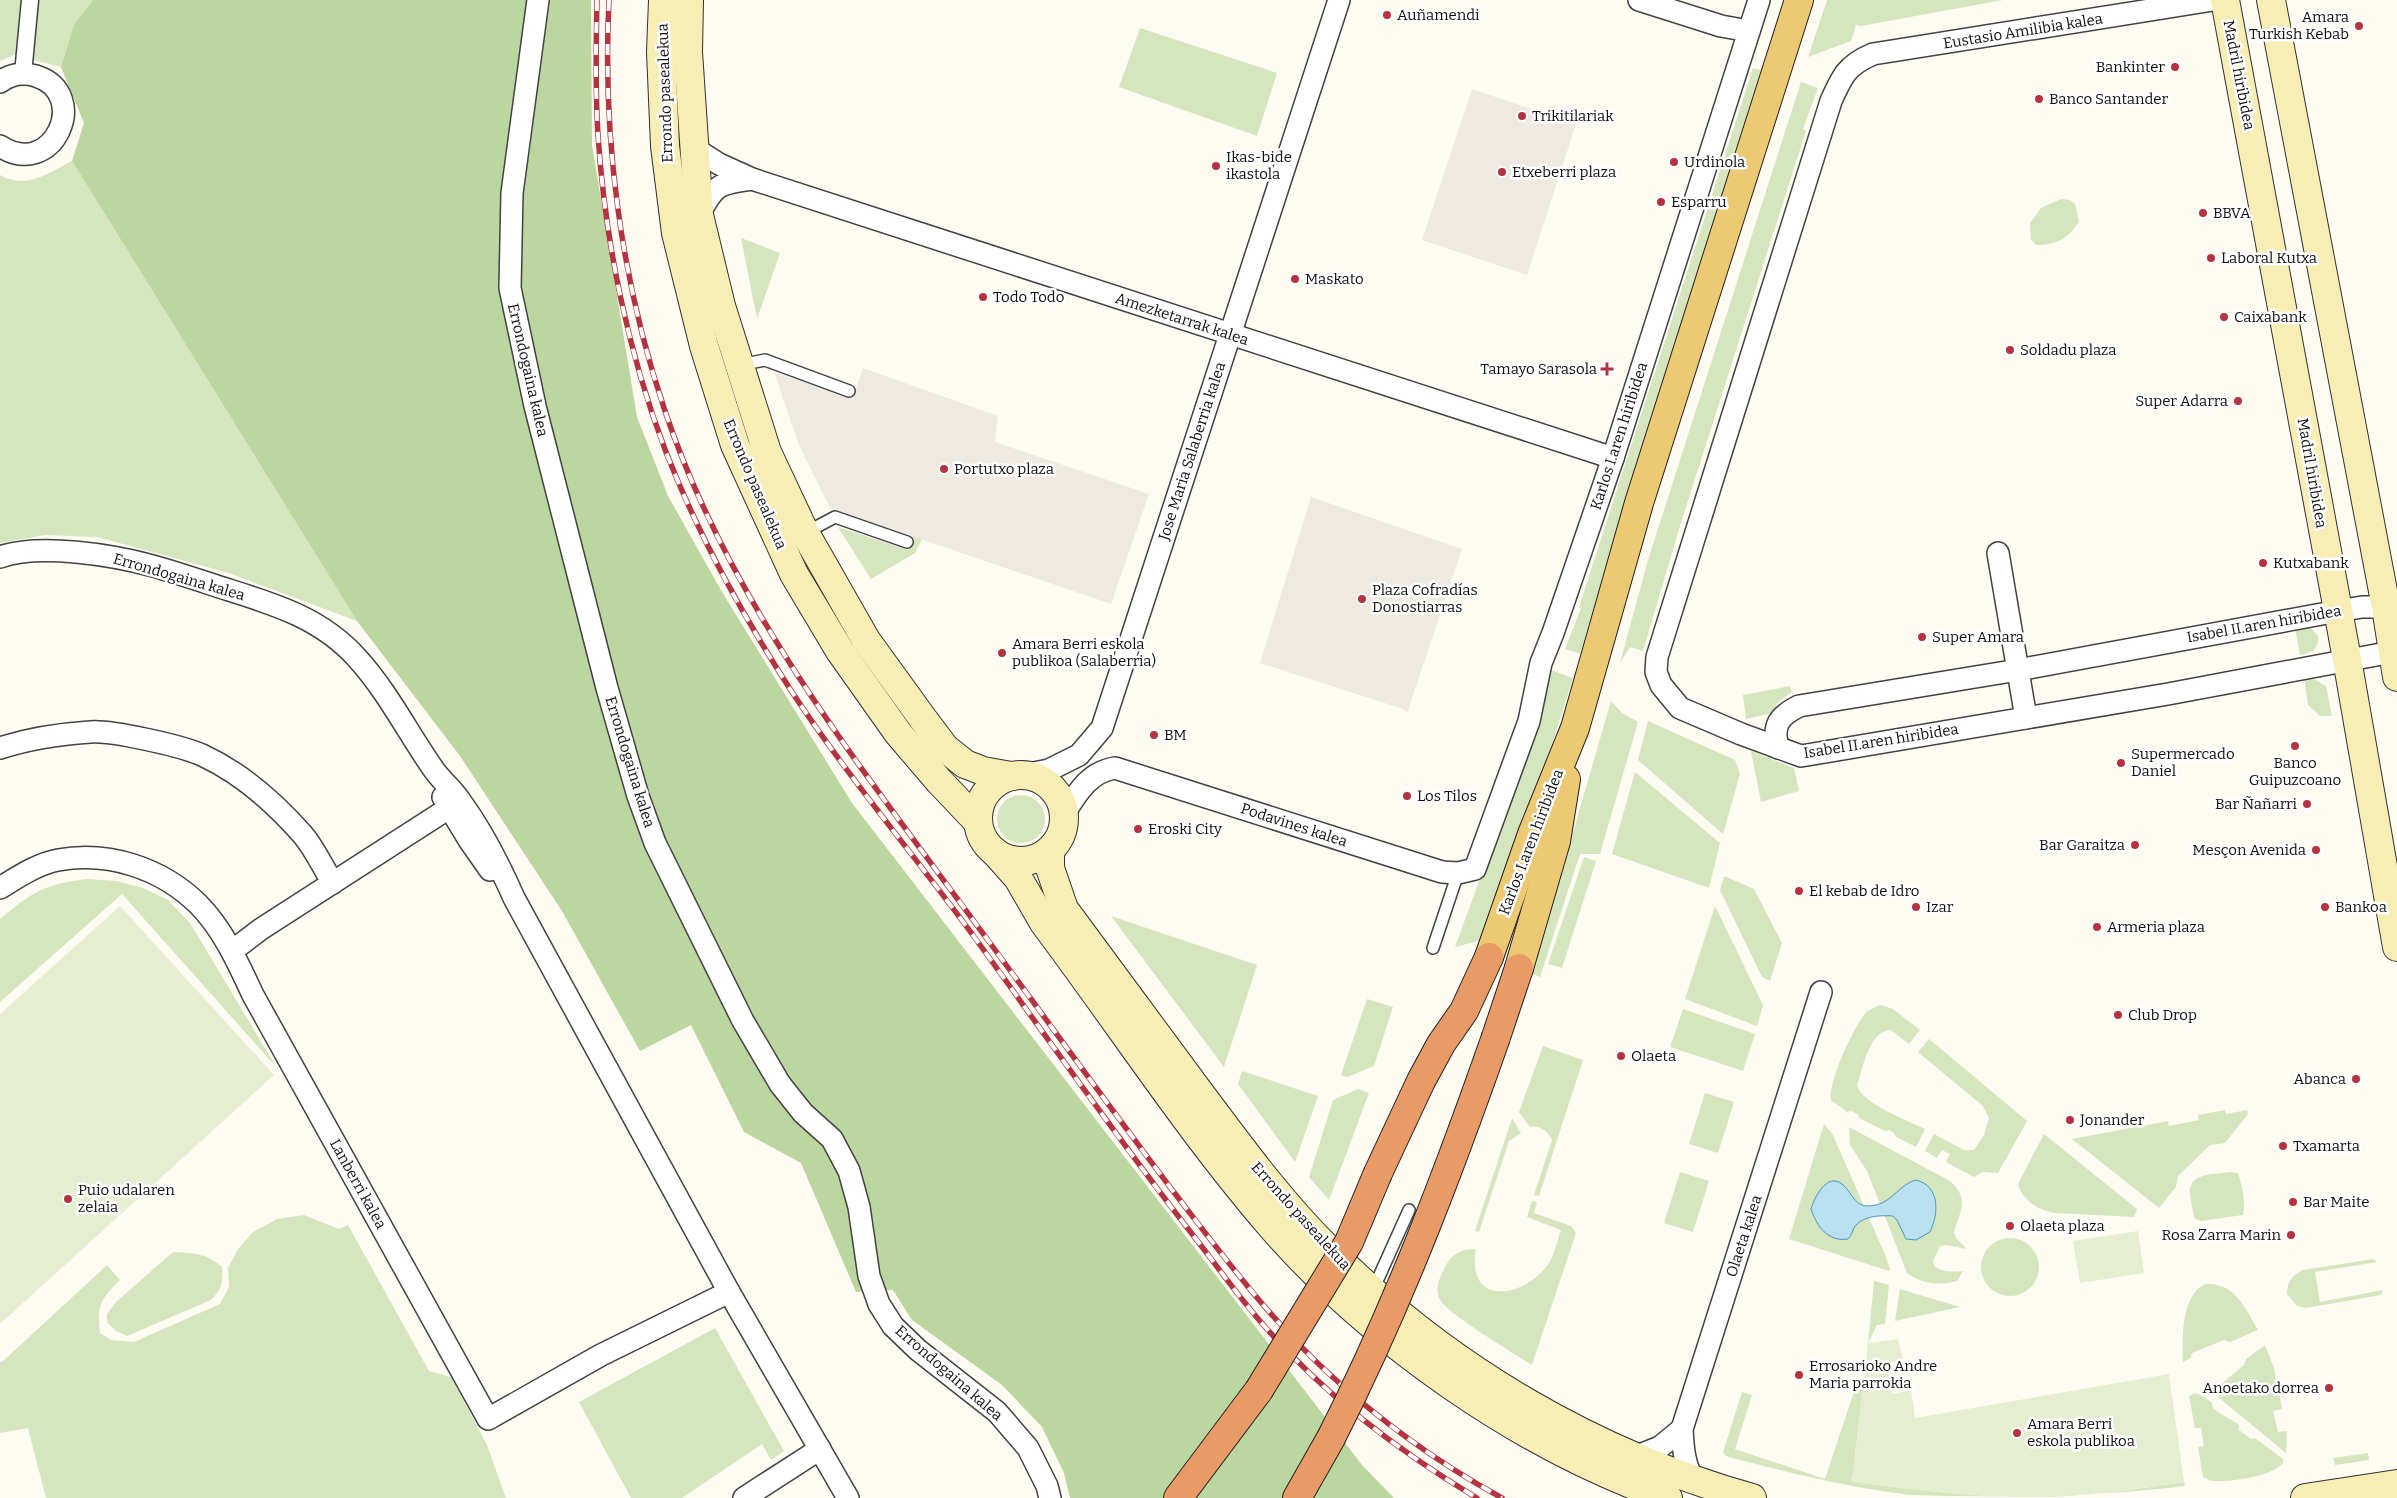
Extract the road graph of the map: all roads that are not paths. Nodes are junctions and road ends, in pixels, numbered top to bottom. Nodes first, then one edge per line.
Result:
1 (30, 0) edge
2 (538, 0) edge
3 (663, 0) edge
4 (689, 0) edge
5 (1339, 0) edge
6 (1639, 0) edge
7 (1759, 0) edge
8 (1799, 0) edge
9 (2214, 0) edge
10 (2225, 0) edge
11 (2271, 0) edge
12 (1749, 31) junction
13 (23, 74) junction
14 (0, 82) edge
15 (0, 146) edge
16 (694, 148) junction
17 (752, 179) junction
18 (700, 215) junction
19 (1229, 334) junction
20 (738, 365) junction
21 (849, 391) dead end
22 (1613, 458) junction
23 (806, 533) junction
24 (907, 542) dead end
25 (1998, 553) dead end
26 (0, 557) edge
27 (2391, 607) edge
28 (2338, 611) junction
29 (2347, 659) junction
30 (2396, 660) edge
31 (2018, 670) junction
32 (2026, 718) junction
33 (1102, 728) junction
34 (1575, 728) junction
35 (0, 748) edge
36 (1778, 748) junction
37 (1115, 768) junction
38 (433, 769) junction
39 (1018, 776) junction
40 (448, 808) junction
41 (1064, 814) junction
42 (978, 822) junction
43 (1050, 850) junction
44 (994, 852) junction
45 (1467, 871) junction
46 (333, 884) junction
47 (0, 888) edge
48 (514, 898) junction
49 (1433, 948) dead end
50 (2397, 948) edge
51 (232, 951) junction
52 (1488, 957) joint
53 (1519, 968) joint
54 (1821, 992) dead end
55 (1410, 1210) dead end
56 (729, 1292) junction
57 (1372, 1292) junction
58 (1682, 1429) junction
59 (820, 1449) junction
60 (1635, 1457) junction
61 (1694, 1480) junction
62 (2397, 1484) edge
63 (744, 1498) edge
64 (848, 1498) edge
65 (1050, 1498) edge
66 (1178, 1498) edge
67 (1297, 1498) edge
68 (1668, 1498) edge
69 (1752, 1498) edge
70 (2305, 1498) edge

1 - 13 street
2 - 65 street, Errondogaina kalea
3 - 42 main road, Errondo pasealekua
4 - 16 main road, Errondo pasealekua
5 - 19 street, Jose Maria Salaberria kalea
6 - 12 street
7 - 12 street, Karlos I.aren hiribidea
8 - 34 main road, Karlos I.aren hiribidea
9 - 36 street, Eustasio Amilibia kalea
10 - 28 main road, Madril hiribidea
11 - 27 main road
12 - 22 street, Karlos I.aren hiribidea
13 - 14 street
13 - 15 street
16 - 17 street, Amezketarrak kalea
16 - 18 main road, Errondo pasealekua
17 - 18 street, Amezketarrak kalea
17 - 19 street, Amezketarrak kalea
18 - 20 main road, Errondo pasealekua
19 - 22 street, Amezketarrak kalea
19 - 33 street, Jose Maria Salaberria kalea
20 - 21 lane
20 - 23 main road, Errondo pasealekua
22 - 45 street, Karlos I.aren hiribidea
23 - 24 lane
23 - 39 main road, Errondo pasealekua
25 - 31 street
26 - 38 street, Errondogaina kalea
27 - 28 street, Isabel II.aren hiribidea
27 - 30 main road
28 - 29 main road, Madril hiribidea
28 - 31 street, Isabel II.aren hiribidea
29 - 30 street, Isabel II.aren hiribidea
29 - 32 street, Isabel II.aren hiribidea
29 - 50 main road, Madril hiribidea
31 - 32 street
31 - 36 street, Isabel II.aren hiribidea
32 - 36 street, Isabel II.aren hiribidea
33 - 37 street
33 - 39 street, Jose Maria Salaberria kalea
34 - 52 main road, Karlos I.aren hiribidea
34 - 53 main road, Karlos I.aren hiribidea
35 - 46 street
37 - 41 street
37 - 45 street, Podavines kalea
38 - 40 street, Errondogaina kalea
38 - 48 street, Errondogaina kalea
39 - 41 main road
39 - 42 main road
40 - 46 street
40 - 48 street, Errondogaina kalea
41 - 43 main road
42 - 44 main road
43 - 44 main road
43 - 57 main road, Errondo pasealekua
44 - 68 main road, Errondo pasealekua
45 - 49 lane
46 - 51 street
47 - 51 street, Lanberri kalea
48 - 56 street, Errondogaina kalea
51 - 56 street, Lanberri kalea
52 - 66 highway, bridge
53 - 67 highway, bridge
54 - 58 street, Olaeta kalea
55 - 57 lane
56 - 59 street, Errondogaina kalea
57 - 60 main road, Errondo pasealekua
58 - 60 street
58 - 61 street, Olaeta kalea
59 - 63 street
59 - 64 street, Errondogaina kalea
60 - 61 main road, Errondo pasealekua
61 - 69 main road, Errondo pasealekua
62 - 70 main road

